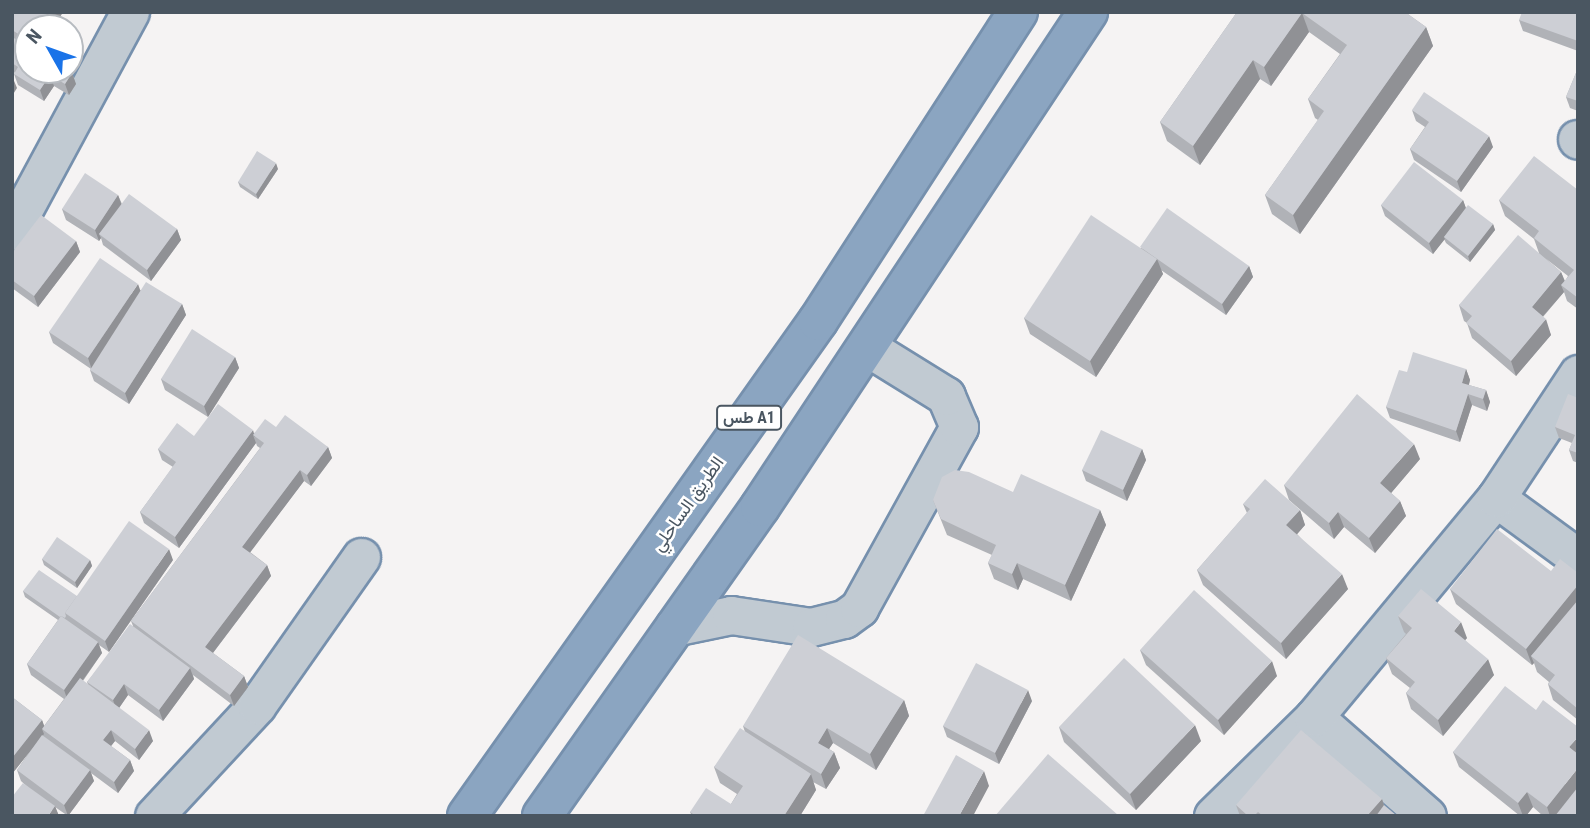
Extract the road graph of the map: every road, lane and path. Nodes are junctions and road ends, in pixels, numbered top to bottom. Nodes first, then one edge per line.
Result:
1 (130, 12) edge
2 (1018, 12) edge
3 (1088, 12) edge
4 (12, 231) edge
5 (817, 321) junction
6 (867, 347) junction
7 (1578, 374) edge
8 (1496, 498) junction
9 (1575, 552) edge
10 (361, 557) dead end
11 (674, 627) junction
12 (1314, 717) junction
13 (154, 816) edge
14 (467, 816) edge
15 (542, 816) edge
16 (1213, 816) edge
17 (1427, 816) edge

1 - 4 street
2 - 5 highway, الطريق الساحلي / طس A1
3 - 6 highway, طس A1
5 - 6 highway
5 - 14 highway, الطريق الساحلي / طس A1
6 - 11 highway, طس A1
6 - 11 street
7 - 8 street
8 - 9 street
8 - 12 street
10 - 13 street
11 - 15 highway, طس A1
12 - 16 street
12 - 17 street

